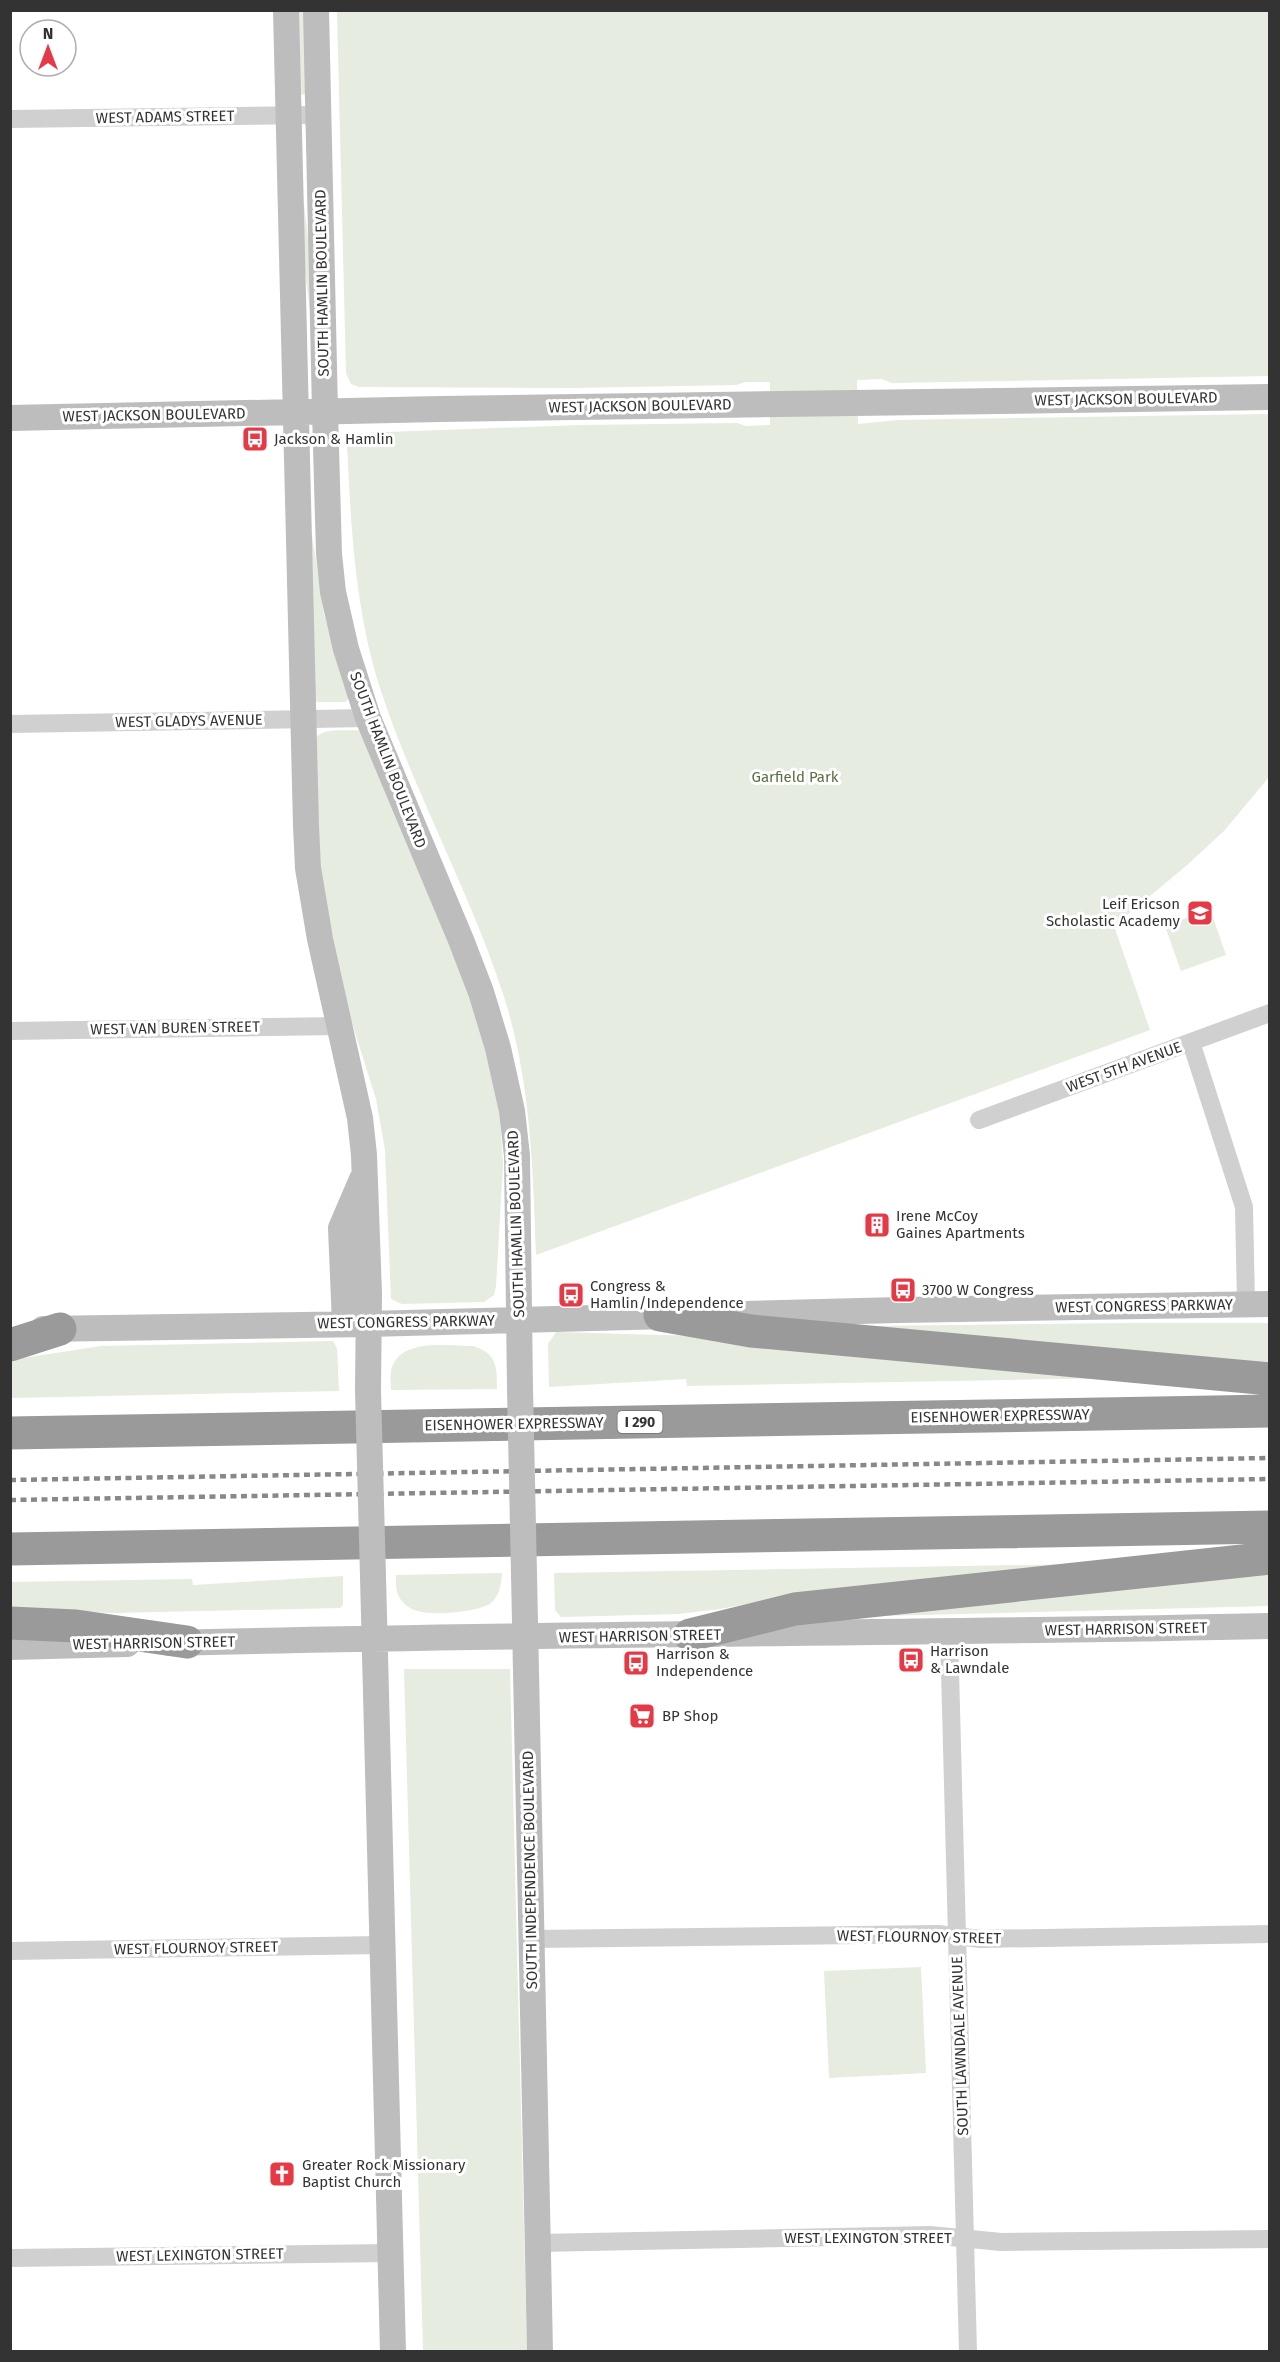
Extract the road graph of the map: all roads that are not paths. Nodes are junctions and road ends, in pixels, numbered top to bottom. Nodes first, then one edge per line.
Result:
1 (286, 10) edge
2 (316, 10) edge
3 (289, 115) junction
4 (319, 115) junction
5 (10, 119) edge
6 (1269, 397) edge
7 (325, 411) junction
8 (296, 412) junction
9 (10, 418) edge
10 (368, 718) junction
11 (302, 719) junction
12 (10, 724) edge
13 (1269, 1013) edge
14 (340, 1026) junction
15 (10, 1031) edge
16 (1191, 1042) junction
17 (979, 1120) dead end
18 (1258, 1304) edge
19 (660, 1315) junction
20 (519, 1319) junction
21 (357, 1324) junction
22 (60, 1329) junction
23 (10, 1330) edge
24 (10, 1345) edge
25 (1269, 1379) edge
26 (520, 1388) joint
27 (1269, 1411) edge
28 (10, 1433) edge
29 (1269, 1527) edge
30 (10, 1548) edge
31 (1269, 1558) edge
32 (10, 1623) edge
33 (1269, 1626) edge
34 (949, 1633) junction
35 (690, 1635) junction
36 (524, 1637) junction
37 (375, 1638) junction
38 (187, 1642) junction
39 (10, 1647) edge
40 (1269, 1934) edge
41 (957, 1936) junction
42 (531, 1939) junction
43 (382, 1945) junction
44 (10, 1951) edge
45 (965, 2238) junction
46 (1269, 2239) edge
47 (538, 2243) junction
48 (390, 2253) junction
49 (10, 2258) edge
50 (393, 2352) edge
51 (540, 2352) edge
52 (968, 2352) edge

1 - 3 street, SOUTH HAMLIN BOULEVARD
2 - 4 street, SOUTH HAMLIN BOULEVARD
3 - 4 street, WEST ADAMS STREET
3 - 5 street, WEST ADAMS STREET
3 - 8 street, SOUTH HAMLIN BOULEVARD
4 - 7 street, SOUTH HAMLIN BOULEVARD
6 - 7 street, WEST JACKSON BOULEVARD
7 - 8 street, WEST JACKSON BOULEVARD
7 - 10 street, SOUTH HAMLIN BOULEVARD
8 - 9 street, WEST JACKSON BOULEVARD
8 - 11 street, SOUTH HAMLIN BOULEVARD
10 - 11 street, WEST GLADYS AVENUE
10 - 20 street, SOUTH HAMLIN BOULEVARD
11 - 12 street, WEST GLADYS AVENUE
11 - 14 street, SOUTH HAMLIN BOULEVARD
13 - 16 street, WEST 5TH AVENUE
14 - 15 street, WEST VAN BUREN STREET
14 - 21 street, SOUTH HAMLIN BOULEVARD
16 - 17 street, WEST 5TH AVENUE
16 - 18 street
18 - 19 street, WEST CONGRESS PARKWAY
19 - 20 street, WEST CONGRESS PARKWAY
19 - 25 highway
20 - 21 street, WEST CONGRESS PARKWAY
20 - 26 street, SOUTH HAMLIN BOULEVARD
21 - 22 street, WEST CONGRESS PARKWAY
21 - 37 street, SOUTH HAMLIN BOULEVARD, bridge
22 - 23 street, WEST CONGRESS PARKWAY
22 - 24 highway
26 - 36 street, SOUTH INDEPENDENCE BOULEVARD, bridge
27 - 28 highway, EISENHOWER EXPRESSWAY / I 290
29 - 30 highway
31 - 35 highway
32 - 38 highway
33 - 34 street, WEST HARRISON STREET
34 - 35 street, WEST HARRISON STREET
34 - 41 street, SOUTH LAWNDALE AVENUE
35 - 36 street, WEST HARRISON STREET
36 - 37 street, WEST HARRISON STREET
36 - 42 street, SOUTH INDEPENDENCE BOULEVARD
37 - 38 street, WEST HARRISON STREET
37 - 43 street
38 - 39 street, WEST HARRISON STREET
40 - 41 street, WEST FLOURNOY STREET
41 - 42 street, WEST FLOURNOY STREET
41 - 45 street, SOUTH LAWNDALE AVENUE
42 - 47 street, SOUTH INDEPENDENCE BOULEVARD
43 - 44 street, WEST FLOURNOY STREET
43 - 48 street
45 - 46 street, WEST LEXINGTON STREET
45 - 47 street, WEST LEXINGTON STREET
45 - 52 street, SOUTH LAWNDALE AVENUE
47 - 51 street, SOUTH INDEPENDENCE BOULEVARD
48 - 49 street, WEST LEXINGTON STREET
48 - 50 street

